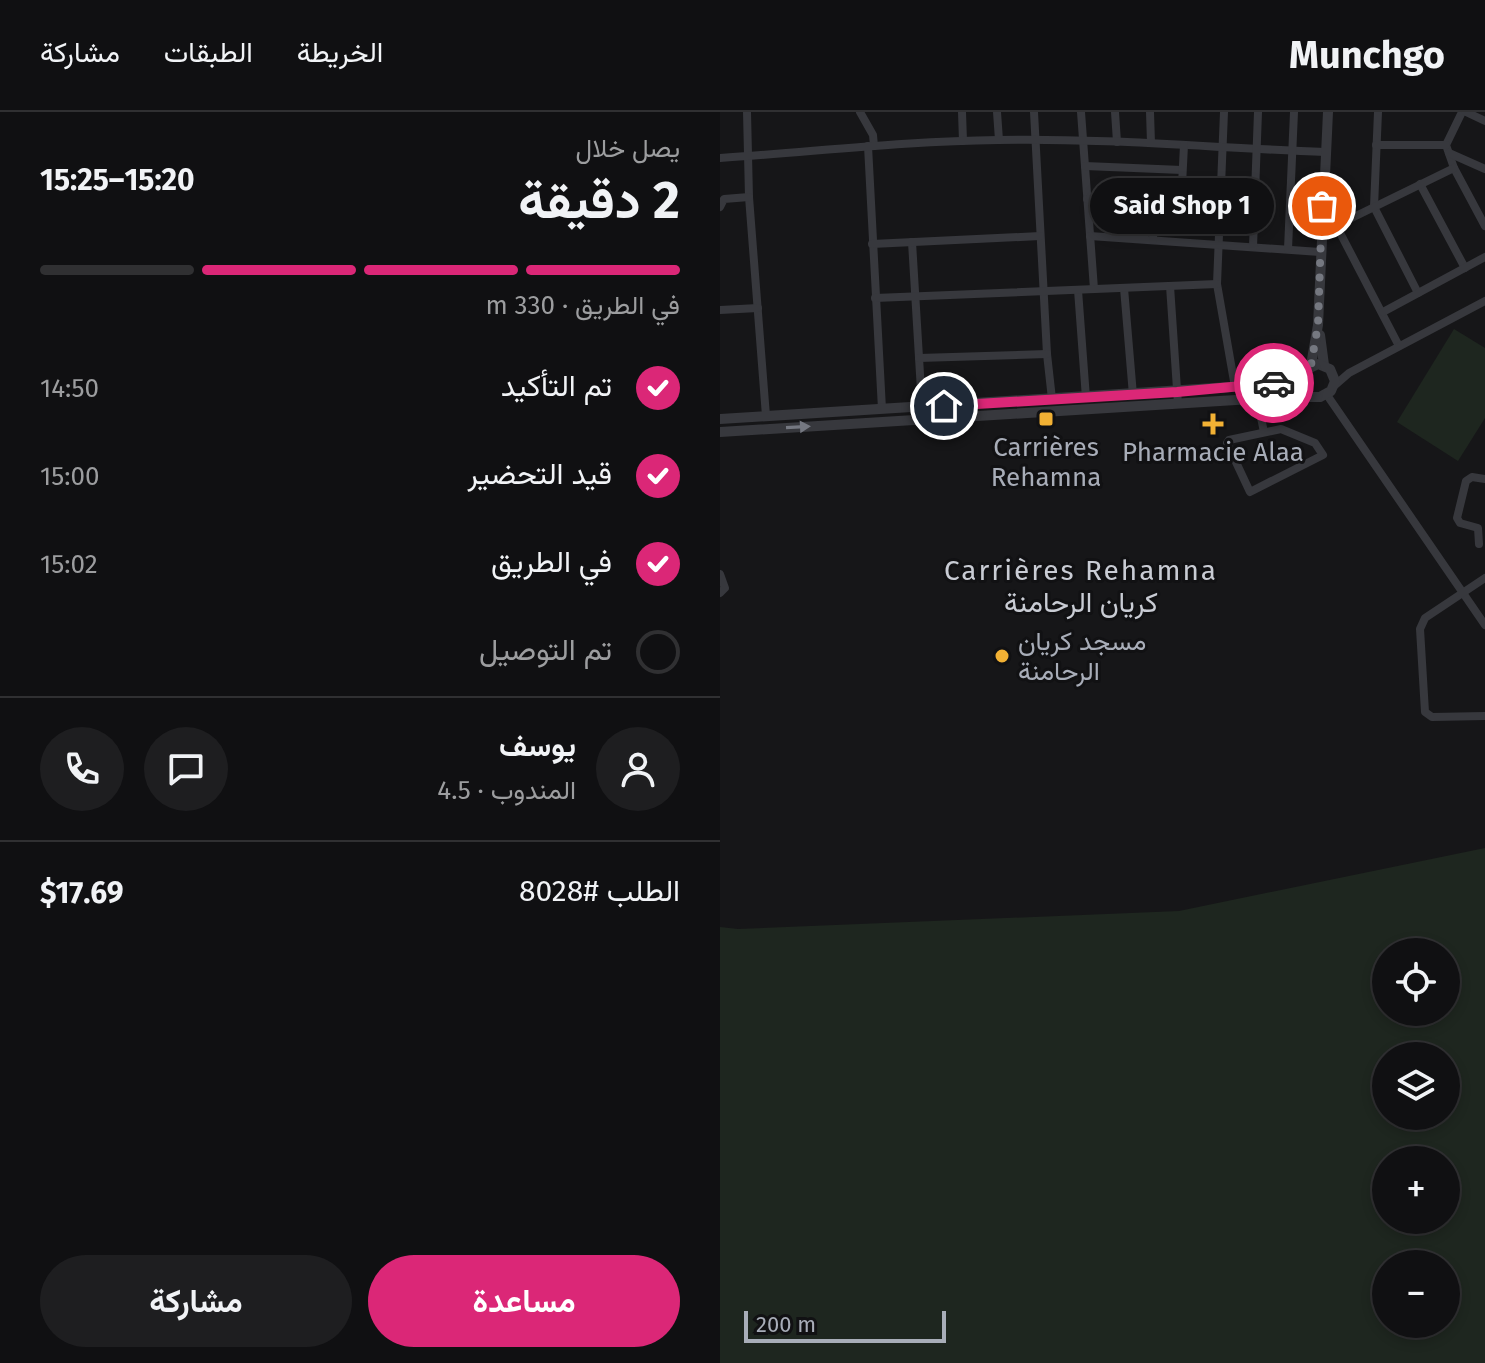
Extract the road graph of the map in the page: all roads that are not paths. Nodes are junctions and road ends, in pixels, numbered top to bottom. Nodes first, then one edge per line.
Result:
1 (747, 112) edge
2 (860, 112) edge
3 (962, 112) edge
4 (997, 112) edge
5 (1034, 112) edge
6 (1081, 112) edge
7 (1115, 112) edge
8 (1150, 112) edge
9 (1224, 112) edge
10 (1258, 112) edge
11 (1294, 112) edge
12 (1328, 112) edge
13 (1378, 112) edge
14 (1464, 112) edge
15 (1485, 121) edge
16 (999, 140) junction
17 (1035, 140) junction
18 (1083, 140) junction
19 (963, 141) junction
20 (1117, 142) junction
21 (1151, 143) junction
22 (1184, 145) junction
23 (1376, 145) junction
24 (871, 146) junction
25 (1222, 147) junction
26 (1257, 149) junction
27 (1448, 149) junction
28 (1293, 151) junction
29 (1325, 152) junction
30 (749, 156) junction
31 (720, 158) edge
32 (1085, 166) junction
33 (1454, 168) junction
34 (1485, 169) edge
35 (1182, 170) junction
36 (1420, 184) junction
37 (749, 197) junction
38 (1087, 199) junction
39 (1154, 203) junction
40 (1181, 205) junction
41 (720, 207) edge
42 (1220, 207) junction
43 (1374, 207) junction
44 (1481, 208) edge
45 (1336, 225) junction
46 (1485, 226) edge
47 (1321, 233) junction
48 (1040, 236) junction
49 (1090, 236) junction
50 (1153, 240) junction
51 (912, 242) junction
52 (872, 244) junction
53 (1217, 244) junction
54 (1253, 247) junction
55 (1288, 249) junction
56 (1320, 252) junction
57 (1485, 257) edge
58 (1465, 268) junction
59 (1217, 284) junction
60 (1170, 286) junction
61 (1124, 288) junction
62 (1094, 289) junction
63 (1078, 290) junction
64 (1043, 291) junction
65 (1418, 293) junction
66 (915, 296) junction
67 (875, 298) junction
68 (1485, 301) edge
69 (758, 308) junction
70 (720, 310) edge
71 (1383, 312) junction
72 (1318, 325) junction
73 (1399, 346) junction
74 (1047, 354) junction
75 (919, 358) junction
76 (1309, 367) junction
77 (1328, 368) junction
78 (1349, 373) junction
79 (1235, 387) junction
80 (1330, 390) junction
81 (1177, 392) junction
82 (1133, 395) junction
83 (1310, 396) junction
84 (1086, 398) junction
85 (1052, 399) junction
86 (1257, 399) junction
87 (1178, 404) junction
88 (922, 407) junction
89 (882, 409) junction
90 (766, 416) junction
91 (720, 419) edge
92 (720, 432) edge
93 (1264, 432) junction
94 (1485, 479) edge
95 (1479, 544) dead end
96 (720, 574) edge
97 (1485, 578) edge
98 (1462, 592) junction
99 (720, 593) edge
100 (1485, 625) edge
101 (1485, 716) edge

1 - 30 street
2 - 24 street
3 - 19 street
4 - 16 street
5 - 17 street
6 - 18 street
7 - 20 street
8 - 21 street
9 - 25 street
10 - 26 street
11 - 28 street
12 - 29 street
13 - 23 street
14 - 15 street
14 - 27 street
16 - 17 street
16 - 19 street
17 - 18 street
17 - 48 street
18 - 20 street
18 - 32 street
19 - 24 street
20 - 21 street
21 - 22 street
22 - 25 street
22 - 35 street
23 - 27 street
23 - 43 street
24 - 30 street
24 - 52 street
25 - 26 street
25 - 42 street
26 - 28 street
26 - 54 street
27 - 33 street
27 - 34 street
28 - 29 street
28 - 55 street
29 - 47 street
30 - 31 street
30 - 37 street
32 - 35 street
32 - 38 street
33 - 36 street
33 - 44 street
35 - 40 street
36 - 43 street
36 - 58 street
37 - 41 street
37 - 69 street
38 - 39 street
38 - 49 street
39 - 40 street
39 - 50 street
40 - 42 street
42 - 53 street
43 - 45 street
43 - 65 street
44 - 46 street
45 - 47 street
45 - 71 street
47 - 56 street
48 - 51 street
48 - 64 street
49 - 50 street
49 - 62 street
50 - 53 street
51 - 52 street
51 - 66 street
52 - 67 street
53 - 54 street
53 - 59 street
54 - 55 street
55 - 56 street
56 - 72 street
57 - 58 street
58 - 65 street
59 - 60 street
59 - 79 street
60 - 61 street
60 - 81 street
61 - 62 street
61 - 82 street
62 - 63 street
63 - 64 street
63 - 84 street
64 - 66 street
64 - 74 street
65 - 71 street
66 - 67 street
66 - 75 street
67 - 89 street
68 - 73 street
69 - 70 street
69 - 90 street
71 - 73 street
72 - 76 street
72 - 77 street
73 - 78 street
74 - 75 street
74 - 85 street
75 - 88 street
76 - 77 street
76 - 79 street
76 - 83 street
77 - 78 street
77 - 80 street
78 - 80 street
79 - 81 street
80 - 83 street
80 - 98 street
81 - 82 street
81 - 87 street
82 - 84 street
83 - 86 street
84 - 85 street
85 - 88 street
86 - 87 street
86 - 93 street
92 -> 87 street
88 - 89 street
89 - 90 street
90 - 91 street
93 - 93 street
94 - 95 street
96 - 99 street
97 - 98 street
98 - 100 street
98 - 101 street

